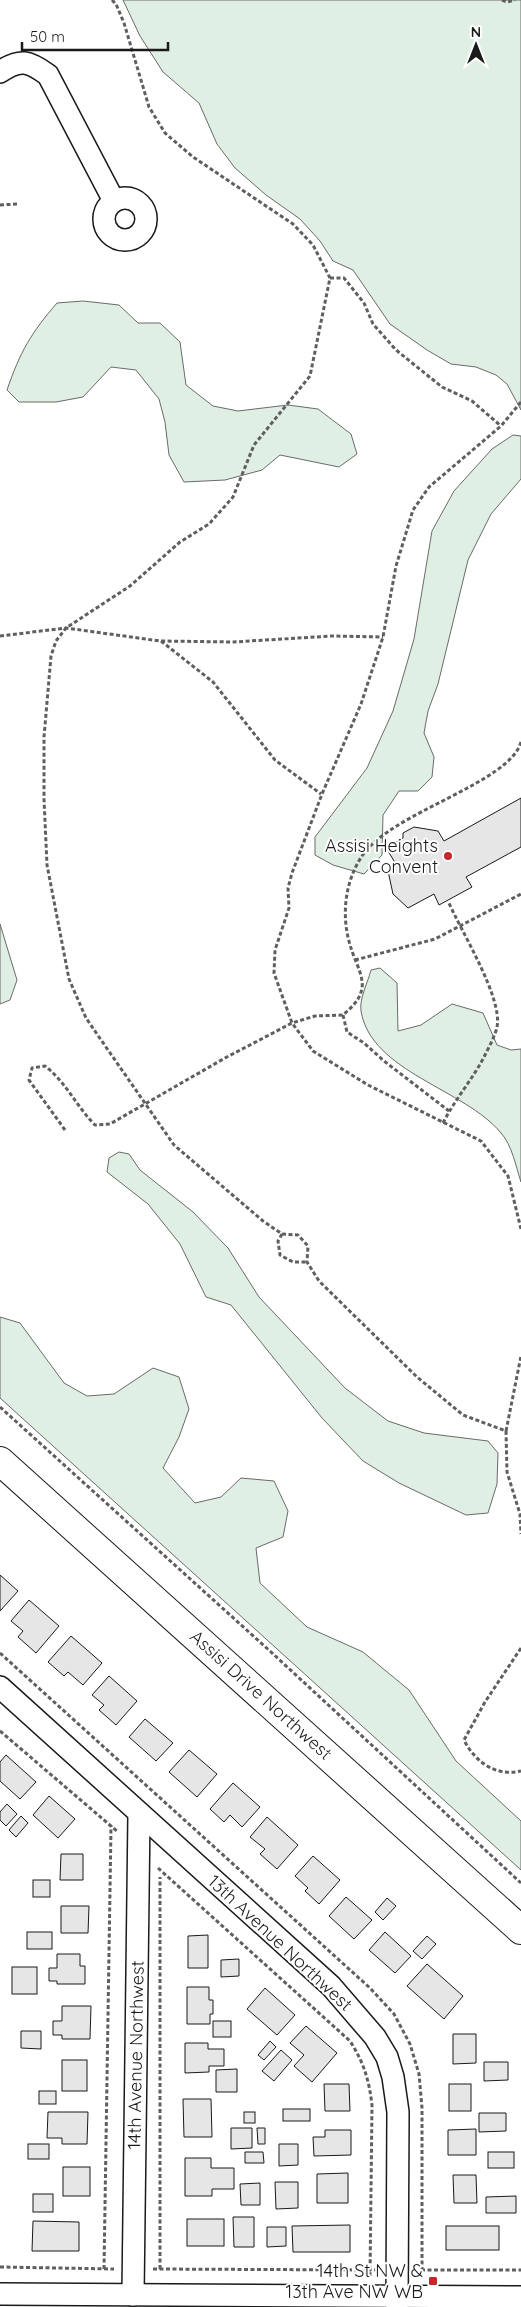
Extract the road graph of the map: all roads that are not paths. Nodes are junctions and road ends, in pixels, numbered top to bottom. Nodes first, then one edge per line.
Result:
1 (0, 72) edge
2 (114, 201) dead end
3 (0, 1461) edge
4 (0, 1687) edge
5 (139, 1814) junction
6 (521, 1930) edge
7 (0, 2294) edge
8 (133, 2295) junction
9 (521, 2297) edge
10 (203, 2301) edge
11 (397, 2302) edge

1 - 2 street
3 - 6 main road, Assisi Drive Northwest
4 - 5 street, 13th Avenue Northwest
5 - 8 street, 14th Avenue Northwest
5 - 11 street, 13th Avenue Northwest
7 - 8 street
8 - 10 street
9 - 11 street
10 - 11 street

